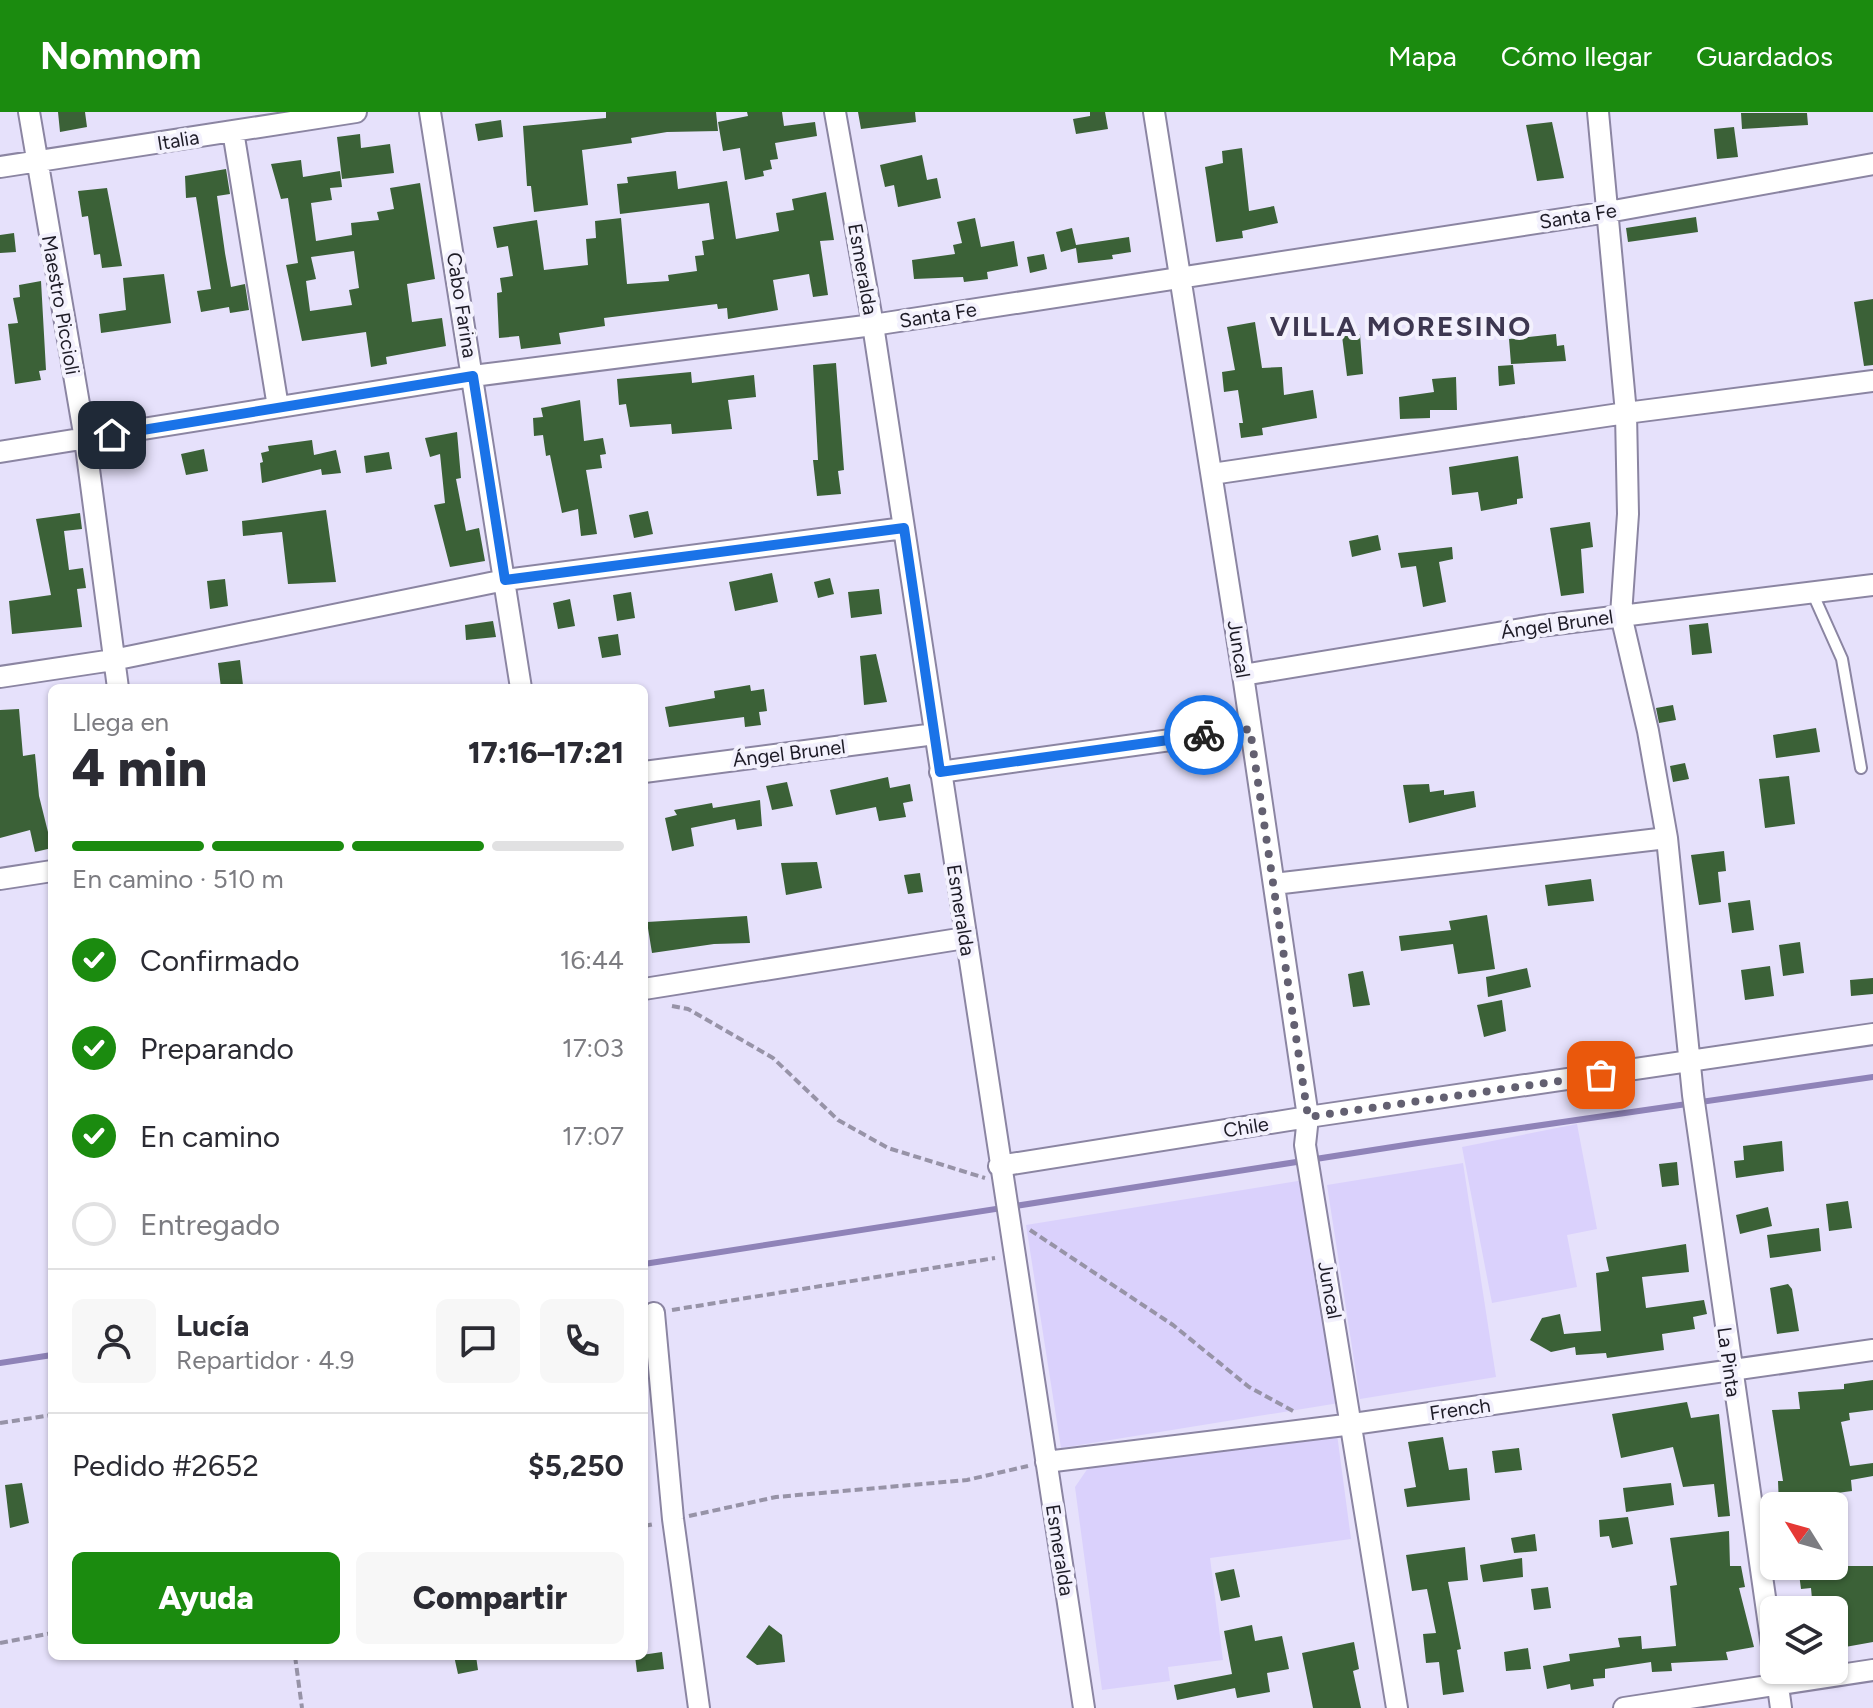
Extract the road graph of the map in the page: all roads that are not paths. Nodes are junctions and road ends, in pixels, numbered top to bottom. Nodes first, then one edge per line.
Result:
1 (29, 112) edge
2 (356, 112) edge
3 (430, 112) edge
4 (835, 112) edge
5 (1154, 112) edge
6 (1598, 112) edge
7 (233, 131) junction
8 (36, 161) junction
9 (1873, 164) edge
10 (0, 167) edge
11 (1608, 212) junction
12 (1181, 276) junction
13 (873, 325) junction
14 (473, 376) junction
15 (1873, 381) edge
16 (278, 407) junction
17 (1626, 413) junction
18 (85, 439) junction
19 (0, 452) edge
20 (1212, 474) junction
21 (904, 528) junction
22 (505, 580) junction
23 (1873, 585) edge
24 (1812, 592) junction
25 (1621, 615) junction
26 (113, 660) junction
27 (1243, 675) junction
28 (0, 677) edge
29 (117, 684) edge
30 (520, 684) edge
31 (1250, 729) junction
32 (935, 734) junction
33 (1861, 768) dead end
34 (648, 771) edge
35 (940, 772) junction
36 (1667, 838) junction
37 (48, 872) edge
38 (0, 879) edge
39 (1274, 884) junction
40 (965, 938) junction
41 (651, 996) edge
42 (1873, 1034) edge
43 (1689, 1063) junction
44 (1308, 1117) junction
45 (1001, 1180) junction
46 (654, 1313) road end
47 (1873, 1350) edge
48 (1730, 1371) junction
49 (1353, 1424) junction
50 (1046, 1462) junction
51 (1764, 1596) edge
52 (1873, 1670) edge
53 (1848, 1672) edge
54 (1760, 1680) edge
55 (1778, 1684) edge
56 (699, 1708) edge
57 (1084, 1708) edge
58 (1397, 1708) edge
59 (1624, 1708) edge
60 (1781, 1708) edge

1 - 8 street, Maestro Piccioli
2 - 7 street, Italia
3 - 14 street, Cabo Farina
4 - 13 street, Esmeralda
5 - 12 street, Juncal
6 - 11 street, La Pinta
7 - 8 street, Italia
7 - 16 street
8 - 10 street, Italia
8 - 18 street, Maestro Piccioli
9 - 11 street, Santa Fe
11 - 12 street, Santa Fe
11 - 17 street, La Pinta
12 - 13 street, Santa Fe
12 - 20 street, Juncal
13 - 14 street, Santa Fe
13 - 21 street, Esmeralda
14 - 16 street, Santa Fe
14 - 22 street, Cabo Farina
15 - 17 street
16 - 18 street, Santa Fe
17 - 20 street
17 - 25 street, La Pinta
18 - 19 street, Santa Fe
18 - 26 street, Maestro Piccioli
20 - 27 street, Juncal
21 - 22 street
21 - 32 street, Esmeralda
22 - 26 street
22 - 30 street, Cabo Farina
23 - 24 street, Ángel Brunel
24 - 25 street, Ángel Brunel
24 - 33 lane
25 - 27 street, Ángel Brunel
25 - 36 street, La Pinta
26 - 28 street
26 - 29 street, Maestro Piccioli
27 - 31 street, Juncal
31 - 35 street
31 - 39 street, Juncal
32 - 34 street, Ángel Brunel
32 - 35 street, Esmeralda
35 - 40 street, Esmeralda
36 - 39 street
36 - 43 street, La Pinta
37 - 38 street
39 - 44 street, Juncal
40 - 41 street
40 - 45 street, Esmeralda
42 - 43 street, Chile
43 - 44 street, Chile
43 - 48 street, La Pinta
44 - 45 street, Chile
44 - 49 street, Juncal
45 - 50 street, Esmeralda
46 - 56 street
47 - 48 street, French
48 - 49 street, French
48 - 51 street, La Pinta
49 - 50 street, French
49 - 58 street, Juncal
50 - 57 street, Esmeralda
52 - 53 street
54 - 59 street
55 - 60 street

